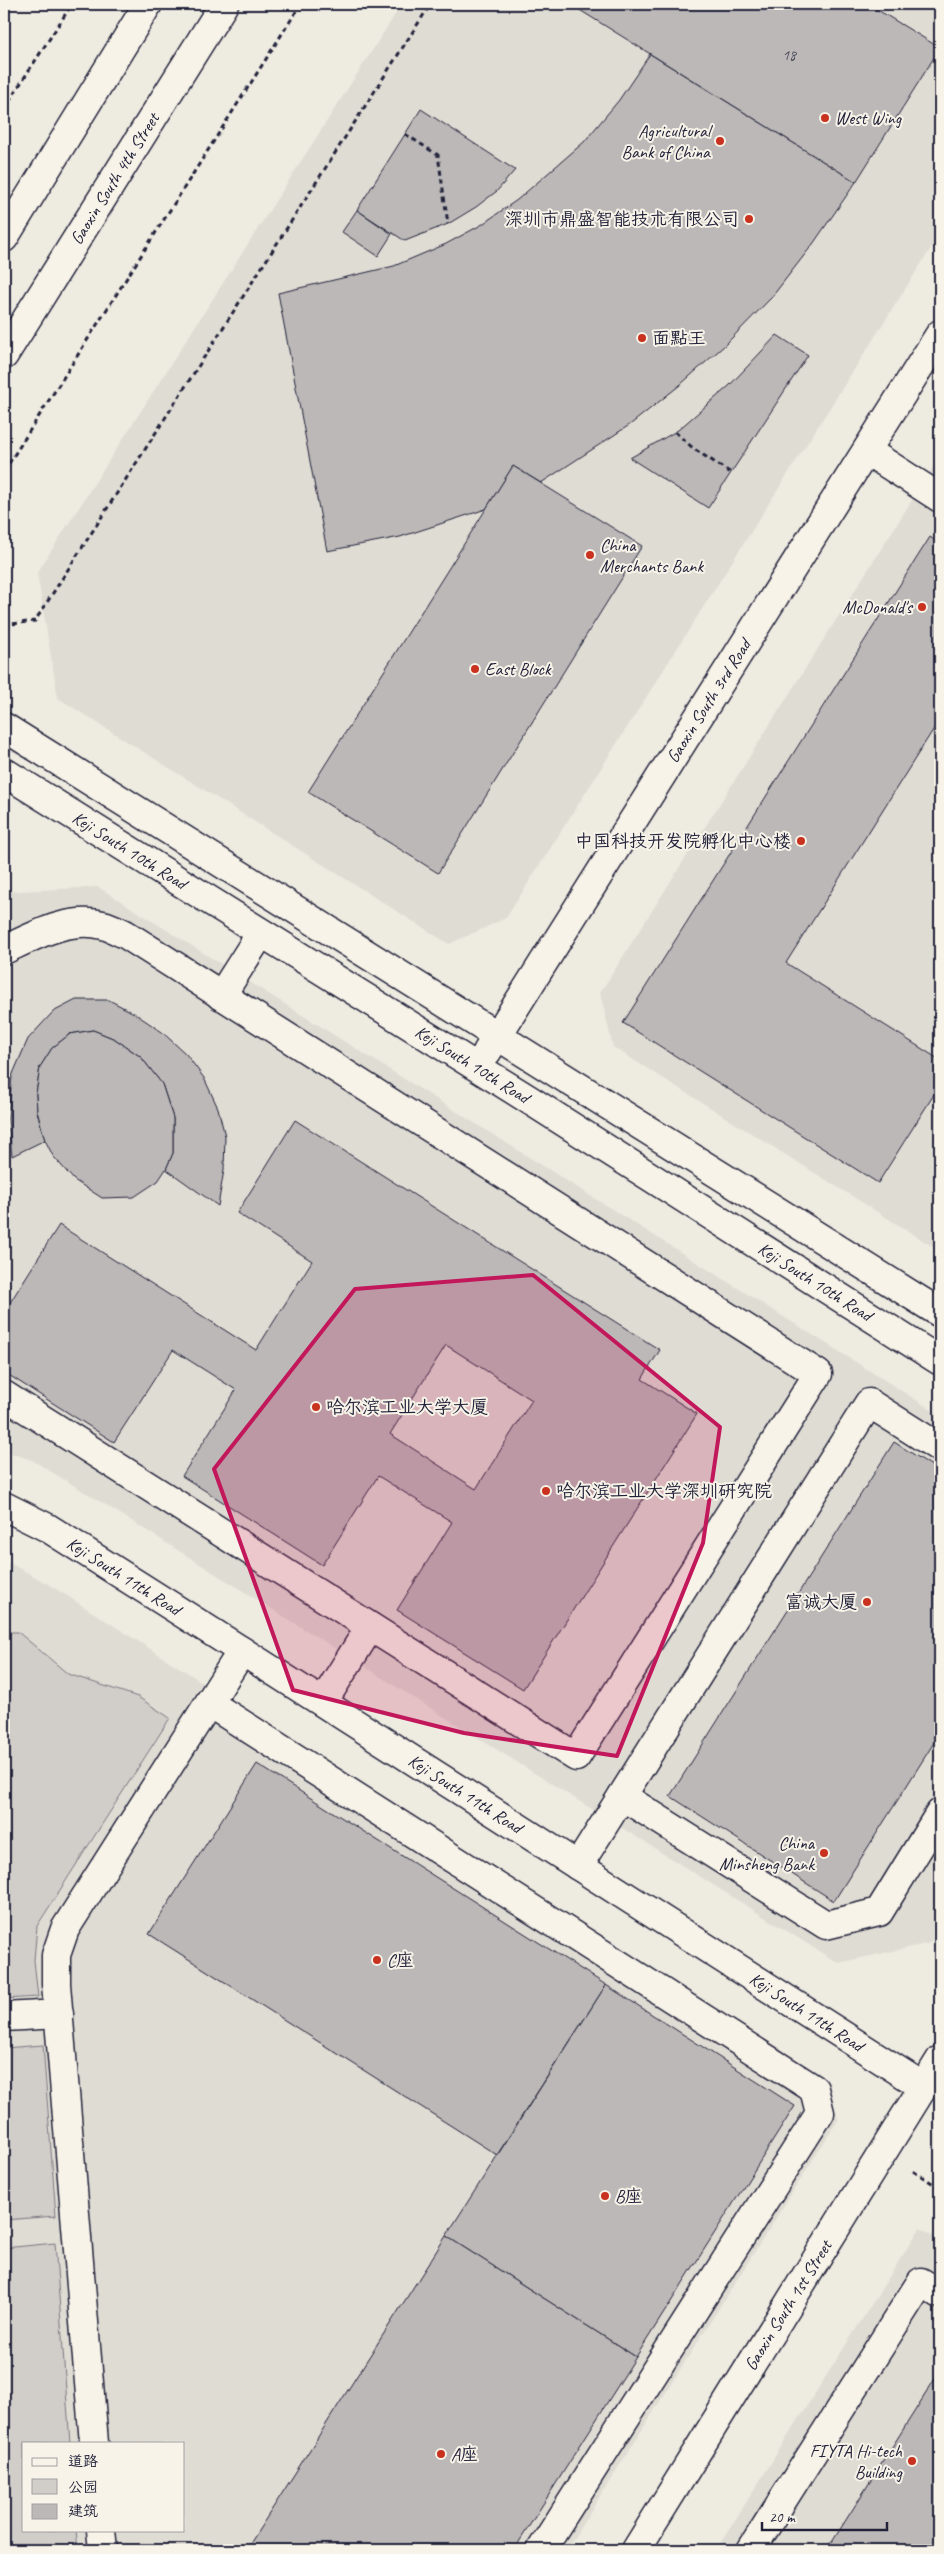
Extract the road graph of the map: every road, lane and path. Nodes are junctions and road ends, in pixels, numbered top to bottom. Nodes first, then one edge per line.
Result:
1 (72, 4) edge
2 (148, 4) edge
3 (224, 4) edge
4 (301, 4) edge
5 (421, 4) edge
6 (431, 4) edge
7 (428, 8) junction
8 (4, 109) edge
9 (405, 134) dead end
10 (448, 224) dead end
11 (4, 238) edge
12 (940, 334) edge
13 (4, 355) edge
14 (675, 432) dead end
15 (867, 451) junction
16 (4, 471) edge
17 (731, 473) dead end
18 (940, 498) edge
19 (4, 625) edge
20 (4, 727) edge
21 (4, 772) edge
22 (260, 933) junction
23 (4, 950) edge
24 (221, 996) junction
25 (497, 1036) junction
26 (477, 1068) junction
27 (940, 1313) edge
28 (940, 1361) edge
29 (4, 1395) edge
30 (940, 1448) edge
31 (4, 1506) edge
32 (370, 1627) junction
33 (242, 1650) junction
34 (323, 1702) junction
35 (209, 1703) junction
36 (622, 1796) junction
37 (940, 1813) edge
38 (578, 1866) junction
39 (59, 2014) junction
40 (4, 2017) edge
41 (940, 2060) edge
42 (924, 2087) junction
43 (940, 2294) edge
44 (94, 2442) edge
45 (101, 2532) edge
46 (103, 2550) edge
47 (541, 2550) edge
48 (636, 2550) edge
49 (751, 2550) edge

1 - 8 path
2 - 11 street
3 - 13 street, Gaoxin South 4th Street
4 - 16 path
5 - 7 path
6 - 7 path
7 - 19 path
9 - 10 path
12 - 15 street, Gaoxin South 3rd Road
14 - 17 path
15 - 18 street
15 - 25 street, Gaoxin South 3rd Road
20 - 25 street, Keji South 10th Road
21 - 22 street, Keji South 10th Road
22 - 24 street
22 - 26 street, Keji South 10th Road
23 - 24 street
24 - 32 street
25 - 26 street, Gaoxin South 3rd Road
25 - 27 street, Keji South 10th Road
26 - 28 street, Keji South 10th Road
29 - 32 street
30 - 36 street
31 - 33 street, Keji South 11th Road
32 - 34 street
33 - 34 street, Keji South 11th Road
33 - 35 street
34 - 38 street, Keji South 11th Road
35 - 39 street
35 - 47 street
36 - 37 street
36 - 38 street
38 - 42 street, Keji South 11th Road
39 - 40 street
39 - 44 street
41 - 42 street, Gaoxin South 1st Street
42 - 48 street, Gaoxin South 1st Street
43 - 49 street
45 - 46 street

